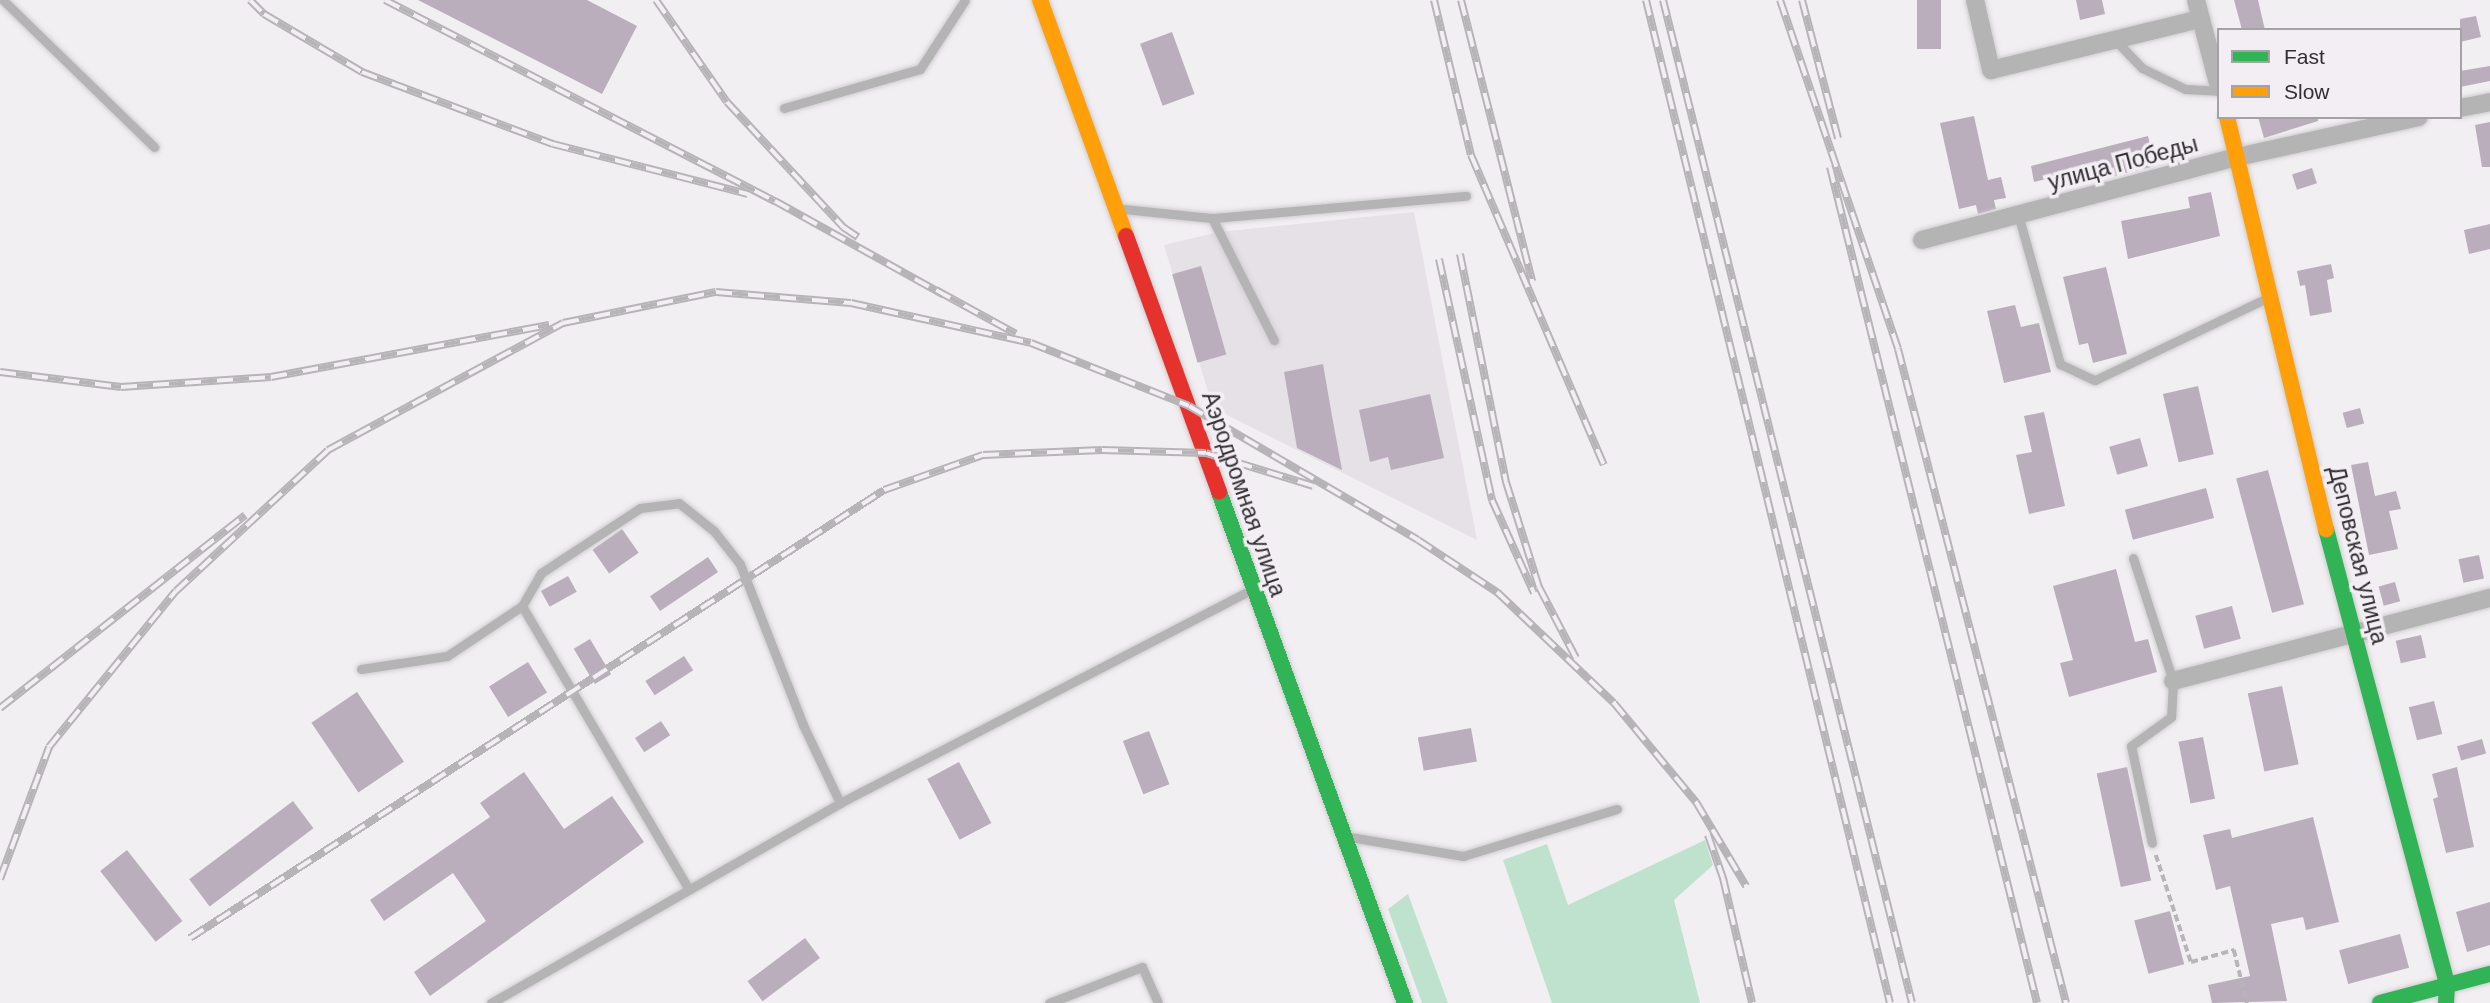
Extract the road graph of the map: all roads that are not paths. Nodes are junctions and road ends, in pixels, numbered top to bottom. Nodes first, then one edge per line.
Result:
1 (3, 0) edge
2 (965, 0) edge
3 (1040, 0) edge
4 (1975, 0) edge
5 (2196, 0) edge
6 (2201, 19) junction
7 (2116, 41) junction
8 (2217, 81) edge
9 (2217, 89) edge
10 (2490, 102) edge
11 (783, 108) dead end
12 (2462, 108) edge
13 (2228, 119) edge
14 (2410, 119) edge
15 (154, 147) dead end
16 (2237, 157) junction
17 (1466, 196) dead end
18 (1118, 208) junction
19 (1212, 218) junction
20 (2019, 218) junction
21 (1922, 240) dead end
22 (2269, 297) junction
23 (1274, 340) dead end
24 (2133, 558) dead end
25 (1253, 589) junction
26 (2490, 598) edge
27 (522, 606) junction
28 (2351, 633) junction
29 (362, 669) dead end
30 (2173, 681) junction
31 (841, 803) junction
32 (1617, 809) dead end
33 (1345, 837) junction
34 (2152, 843) road end
35 (689, 890) junction
36 (2490, 974) edge
37 (2447, 985) junction
38 (491, 1003) edge
39 (1049, 1003) edge
40 (1158, 1003) edge
41 (1405, 1003) edge
42 (2380, 1003) edge
43 (2446, 1003) edge

1 - 15 lane
2 - 11 lane
3 - 18 main road, Аэродромная улица
4 - 7 street
5 - 6 street
6 - 7 street
6 - 8 street
7 - 9 lane
10 - 12 street
13 - 16 main road, Деповская улица
14 - 16 street, улица Победы
16 - 20 street, улица Победы
16 - 22 main road, Деповская улица
17 - 19 lane
18 - 19 lane
18 - 25 main road, Аэродромная улица
19 - 23 lane
20 - 21 street, улица Победы
20 - 22 lane
22 - 28 main road, Деповская улица
24 - 30 lane
25 - 31 lane
25 - 33 main road, Аэродромная улица
26 - 28 street
27 - 29 lane
27 - 31 lane
27 - 35 lane
28 - 30 street
28 - 37 main road, Деповская улица
30 - 34 lane
31 - 35 lane
32 - 33 lane
33 - 41 main road, Аэродромная улица
35 - 38 lane
36 - 37 main road
37 - 42 main road
37 - 43 main road, Деповская улица
39 - 40 lane

